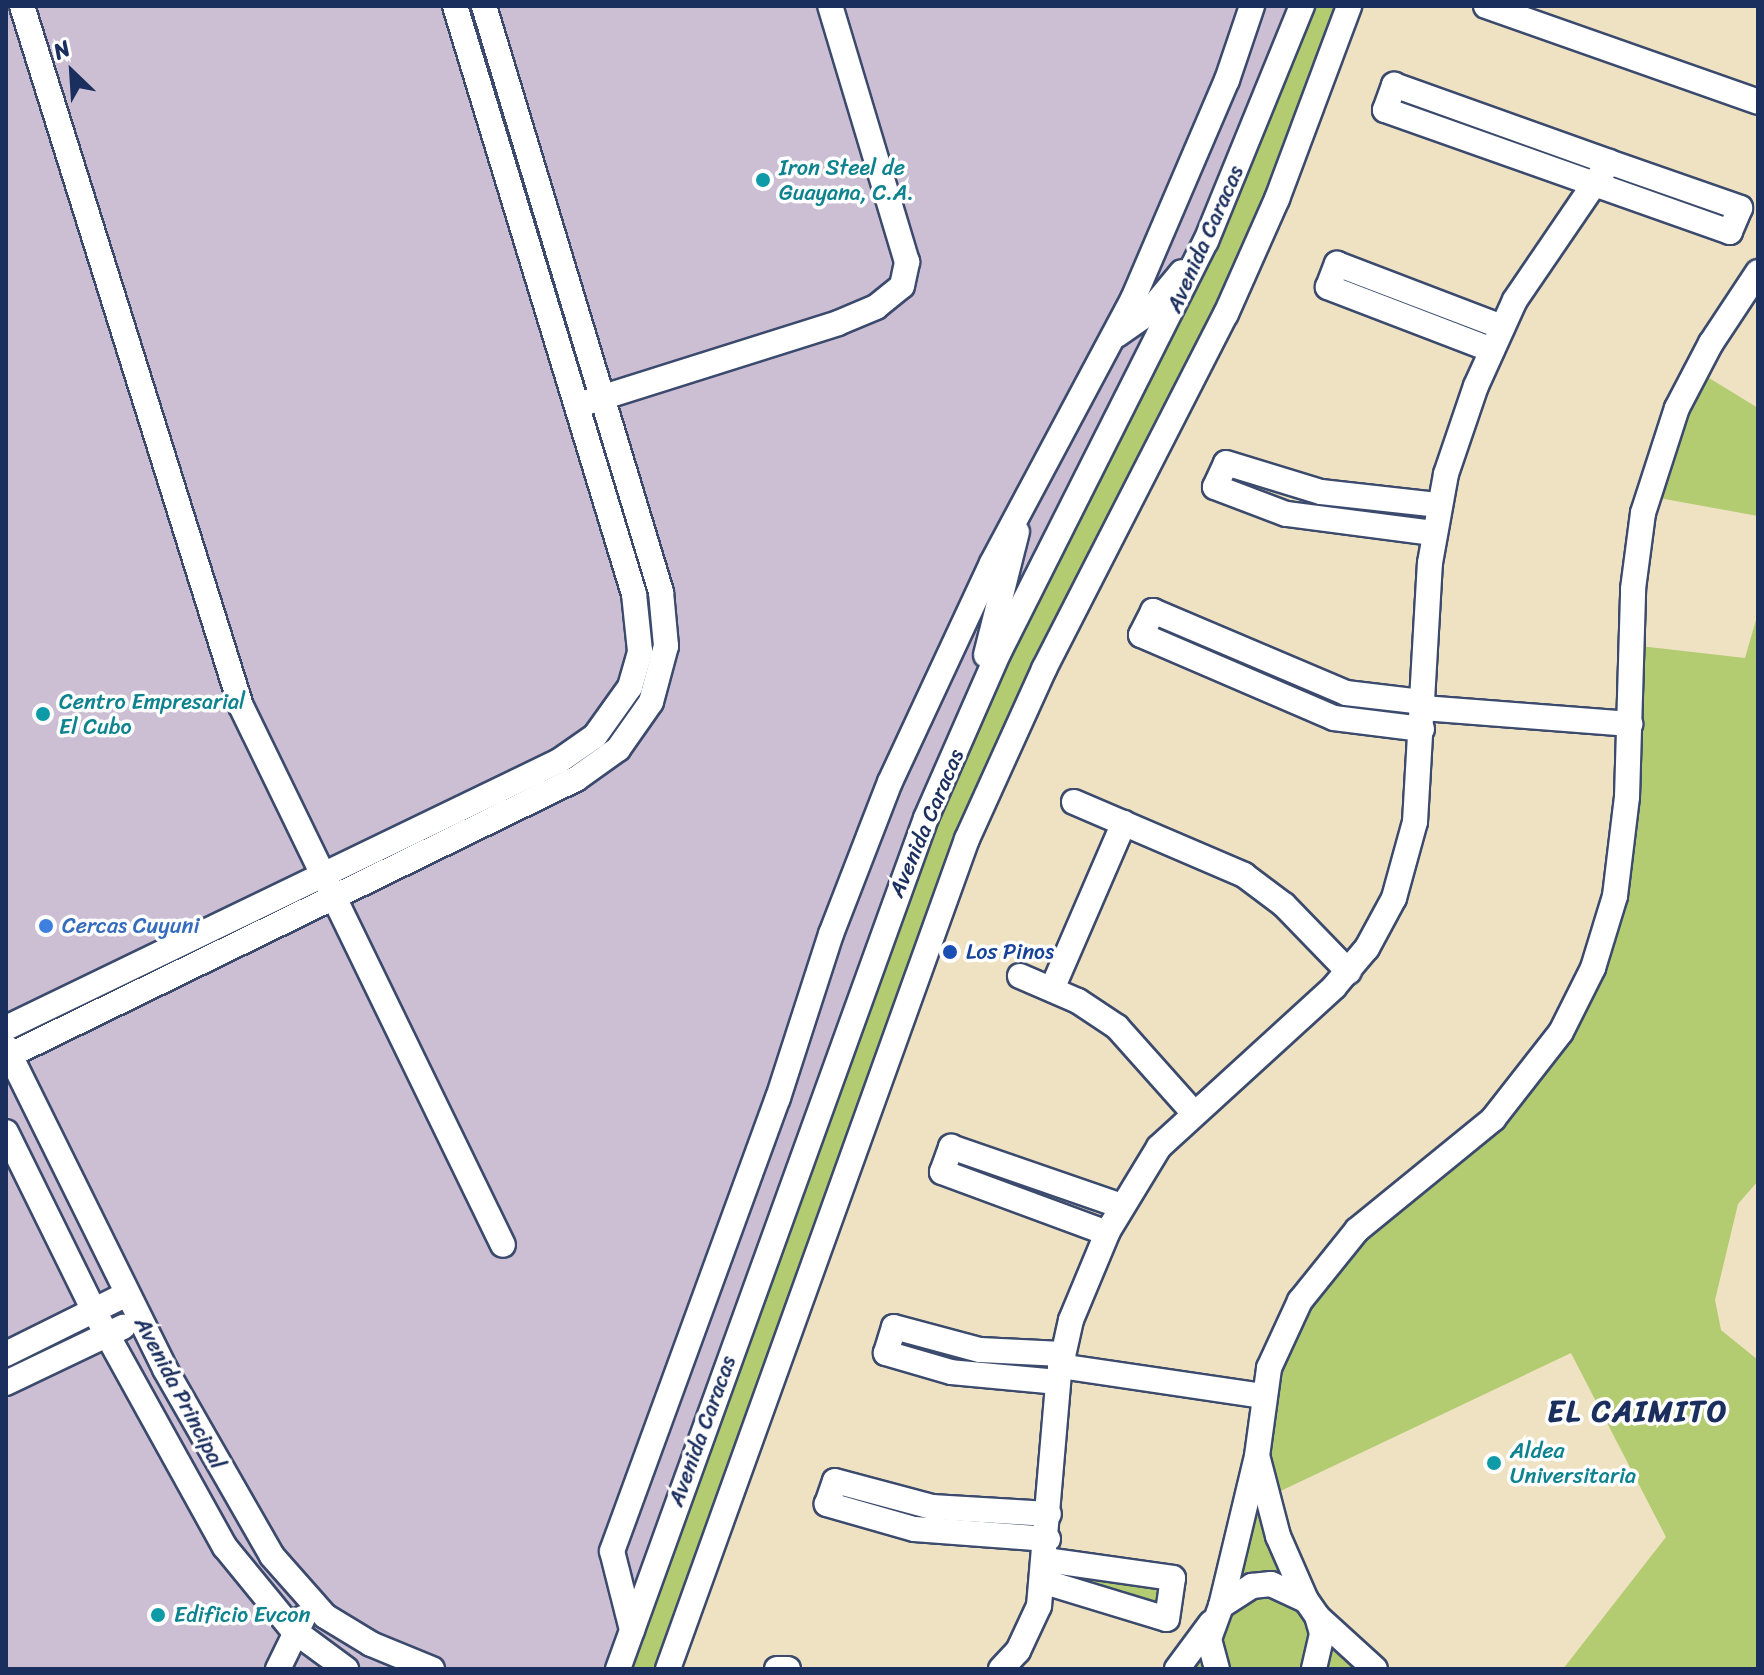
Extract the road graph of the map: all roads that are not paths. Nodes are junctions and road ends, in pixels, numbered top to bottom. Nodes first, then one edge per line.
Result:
1 (22, 6) edge
2 (455, 6) edge
3 (484, 6) edge
4 (830, 6) edge
5 (1252, 6) edge
6 (1302, 6) edge
7 (1349, 6) edge
8 (1486, 6) edge
9 (6, 11) edge
10 (1551, 17) edge
11 (1758, 102) edge
12 (1609, 162) junction
13 (1594, 183) junction
14 (1206, 241) junction
15 (1758, 272) edge
16 (1502, 327) junction
17 (1115, 337) junction
18 (1492, 350) junction
19 (602, 397) junction
20 (578, 405) junction
21 (1439, 505) junction
22 (1021, 514) junction
23 (1433, 533) junction
24 (1422, 713) junction
25 (1630, 724) junction
26 (967, 726) junction
27 (514, 798) junction
28 (1074, 802) dead end
29 (1124, 823) junction
30 (322, 877) junction
31 (333, 899) junction
32 (1349, 972) junction
33 (1020, 976) dead end
34 (1052, 989) junction
35 (6, 1028) edge
36 (7, 1053) edge
37 (1193, 1112) junction
38 (6, 1132) edge
39 (1121, 1206) junction
40 (1107, 1233) junction
41 (503, 1245) dead end
42 (127, 1294) junction
43 (94, 1311) junction
44 (139, 1318) junction
45 (108, 1335) junction
46 (6, 1354) edge
47 (1060, 1367) junction
48 (6, 1383) edge
49 (1264, 1396) junction
50 (1257, 1456) junction
51 (1049, 1514) junction
52 (1047, 1560) junction
53 (312, 1605) junction
54 (1311, 1608) junction
55 (1217, 1614) junction
56 (293, 1630) junction
57 (632, 1630) junction
58 (278, 1669) edge
59 (346, 1669) edge
60 (432, 1669) edge
61 (618, 1669) edge
62 (668, 1669) edge
63 (777, 1669) edge
64 (788, 1669) edge
65 (1001, 1669) edge
66 (1177, 1669) edge
67 (1217, 1669) edge
68 (1314, 1669) edge
69 (1375, 1669) edge

1 - 9 street
1 - 30 street
2 - 20 street
3 - 19 street
4 - 19 street
5 - 17 street
6 - 14 street, Avenida Caracas
7 - 62 street, Avenida Caracas
8 - 10 street
10 - 11 street
12 - 13 street
12 - 13 street
12 - 13 street
13 - 16 street
14 - 17 street
14 - 26 street, Avenida Caracas
15 - 25 street
16 - 18 street
16 - 18 street
17 - 22 street
18 - 21 street
19 - 20 street
19 - 27 street
20 - 27 street
21 - 23 street
21 - 23 street
22 - 26 street
22 - 57 street
23 - 24 street
24 - 24 street
24 - 25 street
24 - 32 street
25 - 49 street
26 - 57 street, Avenida Caracas
27 - 30 street
27 - 31 street
28 - 29 street
29 - 32 street
29 - 34 street
30 - 31 street
30 - 35 street
31 - 36 street
31 - 41 street
32 - 37 street
33 - 34 street
34 - 37 street
36 - 42 street, Avenida Principal
37 - 39 street
38 - 43 street, Avenida Principal
39 - 40 street
39 - 40 street
40 - 47 street
42 - 43 street
42 - 44 street, Avenida Principal
43 - 45 street, Avenida Principal
43 - 46 street
44 - 45 street
44 - 53 street, Avenida Principal
45 - 48 street
45 - 56 street, Avenida Principal
47 - 47 street
47 - 49 street
47 - 51 street
49 - 50 street
50 - 54 street
50 - 55 street
51 - 52 street
51 - 52 street
52 - 65 street
53 - 56 street
53 - 60 street, Avenida Principal
54 - 55 street
54 - 68 street
54 - 69 street
55 - 66 street
55 - 67 street
56 - 58 street
56 - 59 street, Avenida Principal
57 - 61 street, Avenida Caracas
63 - 64 street

